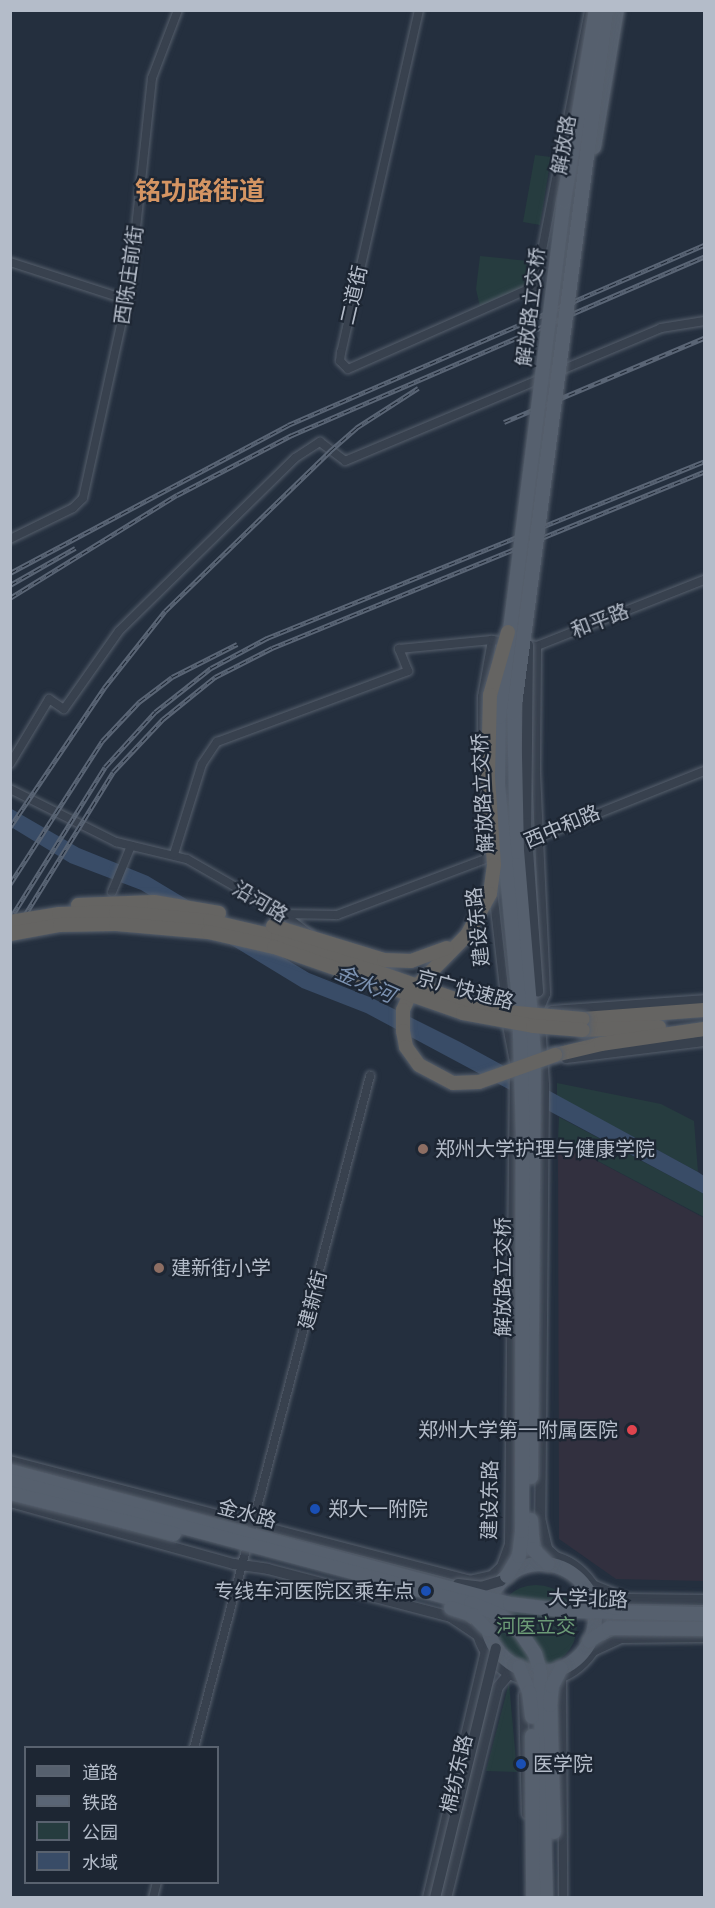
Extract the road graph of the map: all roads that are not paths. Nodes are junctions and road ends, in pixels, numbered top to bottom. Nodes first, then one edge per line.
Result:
1 (178, 10) edge
2 (419, 10) edge
3 (589, 10) edge
4 (596, 10) edge
5 (606, 10) edge
6 (617, 10) edge
7 (582, 211) junction
8 (10, 262) edge
9 (540, 279) joint
10 (128, 300) junction
11 (705, 321) edge
12 (10, 538) edge
13 (705, 580) edge
14 (528, 624) junction
15 (508, 632) junction
16 (492, 640) junction
17 (537, 646) junction
18 (10, 764) edge
19 (705, 771) edge
20 (10, 789) edge
21 (538, 837) junction
22 (131, 846) junction
23 (174, 854) junction
24 (490, 857) junction
25 (112, 892) dead end
26 (283, 914) junction
27 (35, 918) junction
28 (10, 922) edge
29 (10, 934) edge
30 (466, 935) junction
31 (705, 1000) edge
32 (506, 1005) junction
33 (541, 1009) junction
34 (705, 1010) edge
35 (506, 1018) junction
36 (705, 1022) edge
37 (705, 1029) edge
38 (705, 1041) edge
39 (543, 1061) junction
40 (515, 1064) junction
41 (370, 1076) dead end
42 (10, 1462) edge
43 (10, 1471) edge
44 (10, 1481) edge
45 (10, 1493) edge
46 (10, 1502) edge
47 (256, 1523) junction
48 (553, 1561) junction
49 (239, 1565) junction
50 (501, 1575) junction
51 (590, 1590) junction
52 (472, 1599) junction
53 (705, 1600) edge
54 (705, 1608) edge
55 (705, 1614) edge
56 (594, 1621) junction
57 (705, 1622) edge
58 (705, 1629) edge
59 (484, 1633) junction
60 (705, 1637) edge
61 (591, 1646) junction
62 (491, 1650) junction
63 (562, 1672) junction
64 (515, 1673) junction
65 (194, 1746) edge
66 (428, 1898) edge
67 (435, 1898) edge
68 (446, 1898) edge
69 (527, 1898) edge
70 (533, 1898) edge
71 (546, 1898) edge
72 (555, 1898) edge
73 (563, 1898) edge

1 - 10 street, 西陈庄前街
2 - 9 street, 二道街
3 - 9 street, 解放路
4 - 15 main road, 解放路立交桥, bridge
5 - 7 main road, 解放路立交桥, bridge
6 - 7 main road, bridge
7 - 14 main road, 解放路立交桥, bridge
8 - 10 street
10 - 12 street, 西陈庄前街
11 - 18 street
13 - 17 street, 和平路
14 - 33 street, bridge
14 - 48 main road, 解放路立交桥, bridge
15 - 30 highway, bridge
15 - 50 main road, 解放路立交桥, bridge
16 - 17 street, 和平路
16 - 23 street, 和平路
16 - 24 street, 建设东路
17 - 21 street
19 - 21 street, 西中和路
20 - 22 street, 沿河路
21 - 24 street, 西中和路
21 - 33 street
22 - 23 street, 沿河路
22 - 25 street
23 - 26 street, 沿河路
24 - 26 street, 西中和路
24 - 32 street, 建设东路
26 - 35 street, 沿河路
27 - 28 highway, 京广快速路, bridge
27 - 30 highway, bridge
27 - 34 highway, 京广快速路, bridge
29 - 36 highway, 京广快速路, bridge
30 - 37 highway, bridge
31 - 33 street
32 - 33 street
32 - 35 street, 建设东路
33 - 39 street
35 - 40 street, 建设东路
38 - 39 street
39 - 40 street
39 - 48 street
40 - 50 street, 建设东路
41 - 47 street, 建新街
42 - 47 street
42 - 50 street, bridge
43 - 52 main road, 金水路, bridge
44 - 52 main road, 金水路, bridge
45 - 59 main road, bridge
46 - 49 street
47 - 49 street, 建新街
47 - 50 street
48 - 50 main road
48 - 51 main road
49 - 59 street
49 - 65 street, 建新街
50 - 59 main road, bridge
51 - 53 street
51 - 54 main road, bridge
51 - 56 main road, bridge
51 - 61 street
52 - 55 main road, 大学北路, bridge
52 - 56 main road, 大学北路, bridge
52 - 71 main road, bridge
56 - 57 main road, 大学北路
56 - 61 main road
58 - 61 main road, bridge
59 - 62 main road
60 - 61 street
61 - 63 main road
62 - 64 main road
62 - 66 street, 棉纺东路
62 - 67 street, bridge
63 - 64 main road, bridge
63 - 72 main road, bridge
63 - 73 street
64 - 68 street, 棉纺东路
64 - 69 street
64 - 70 main road, bridge

